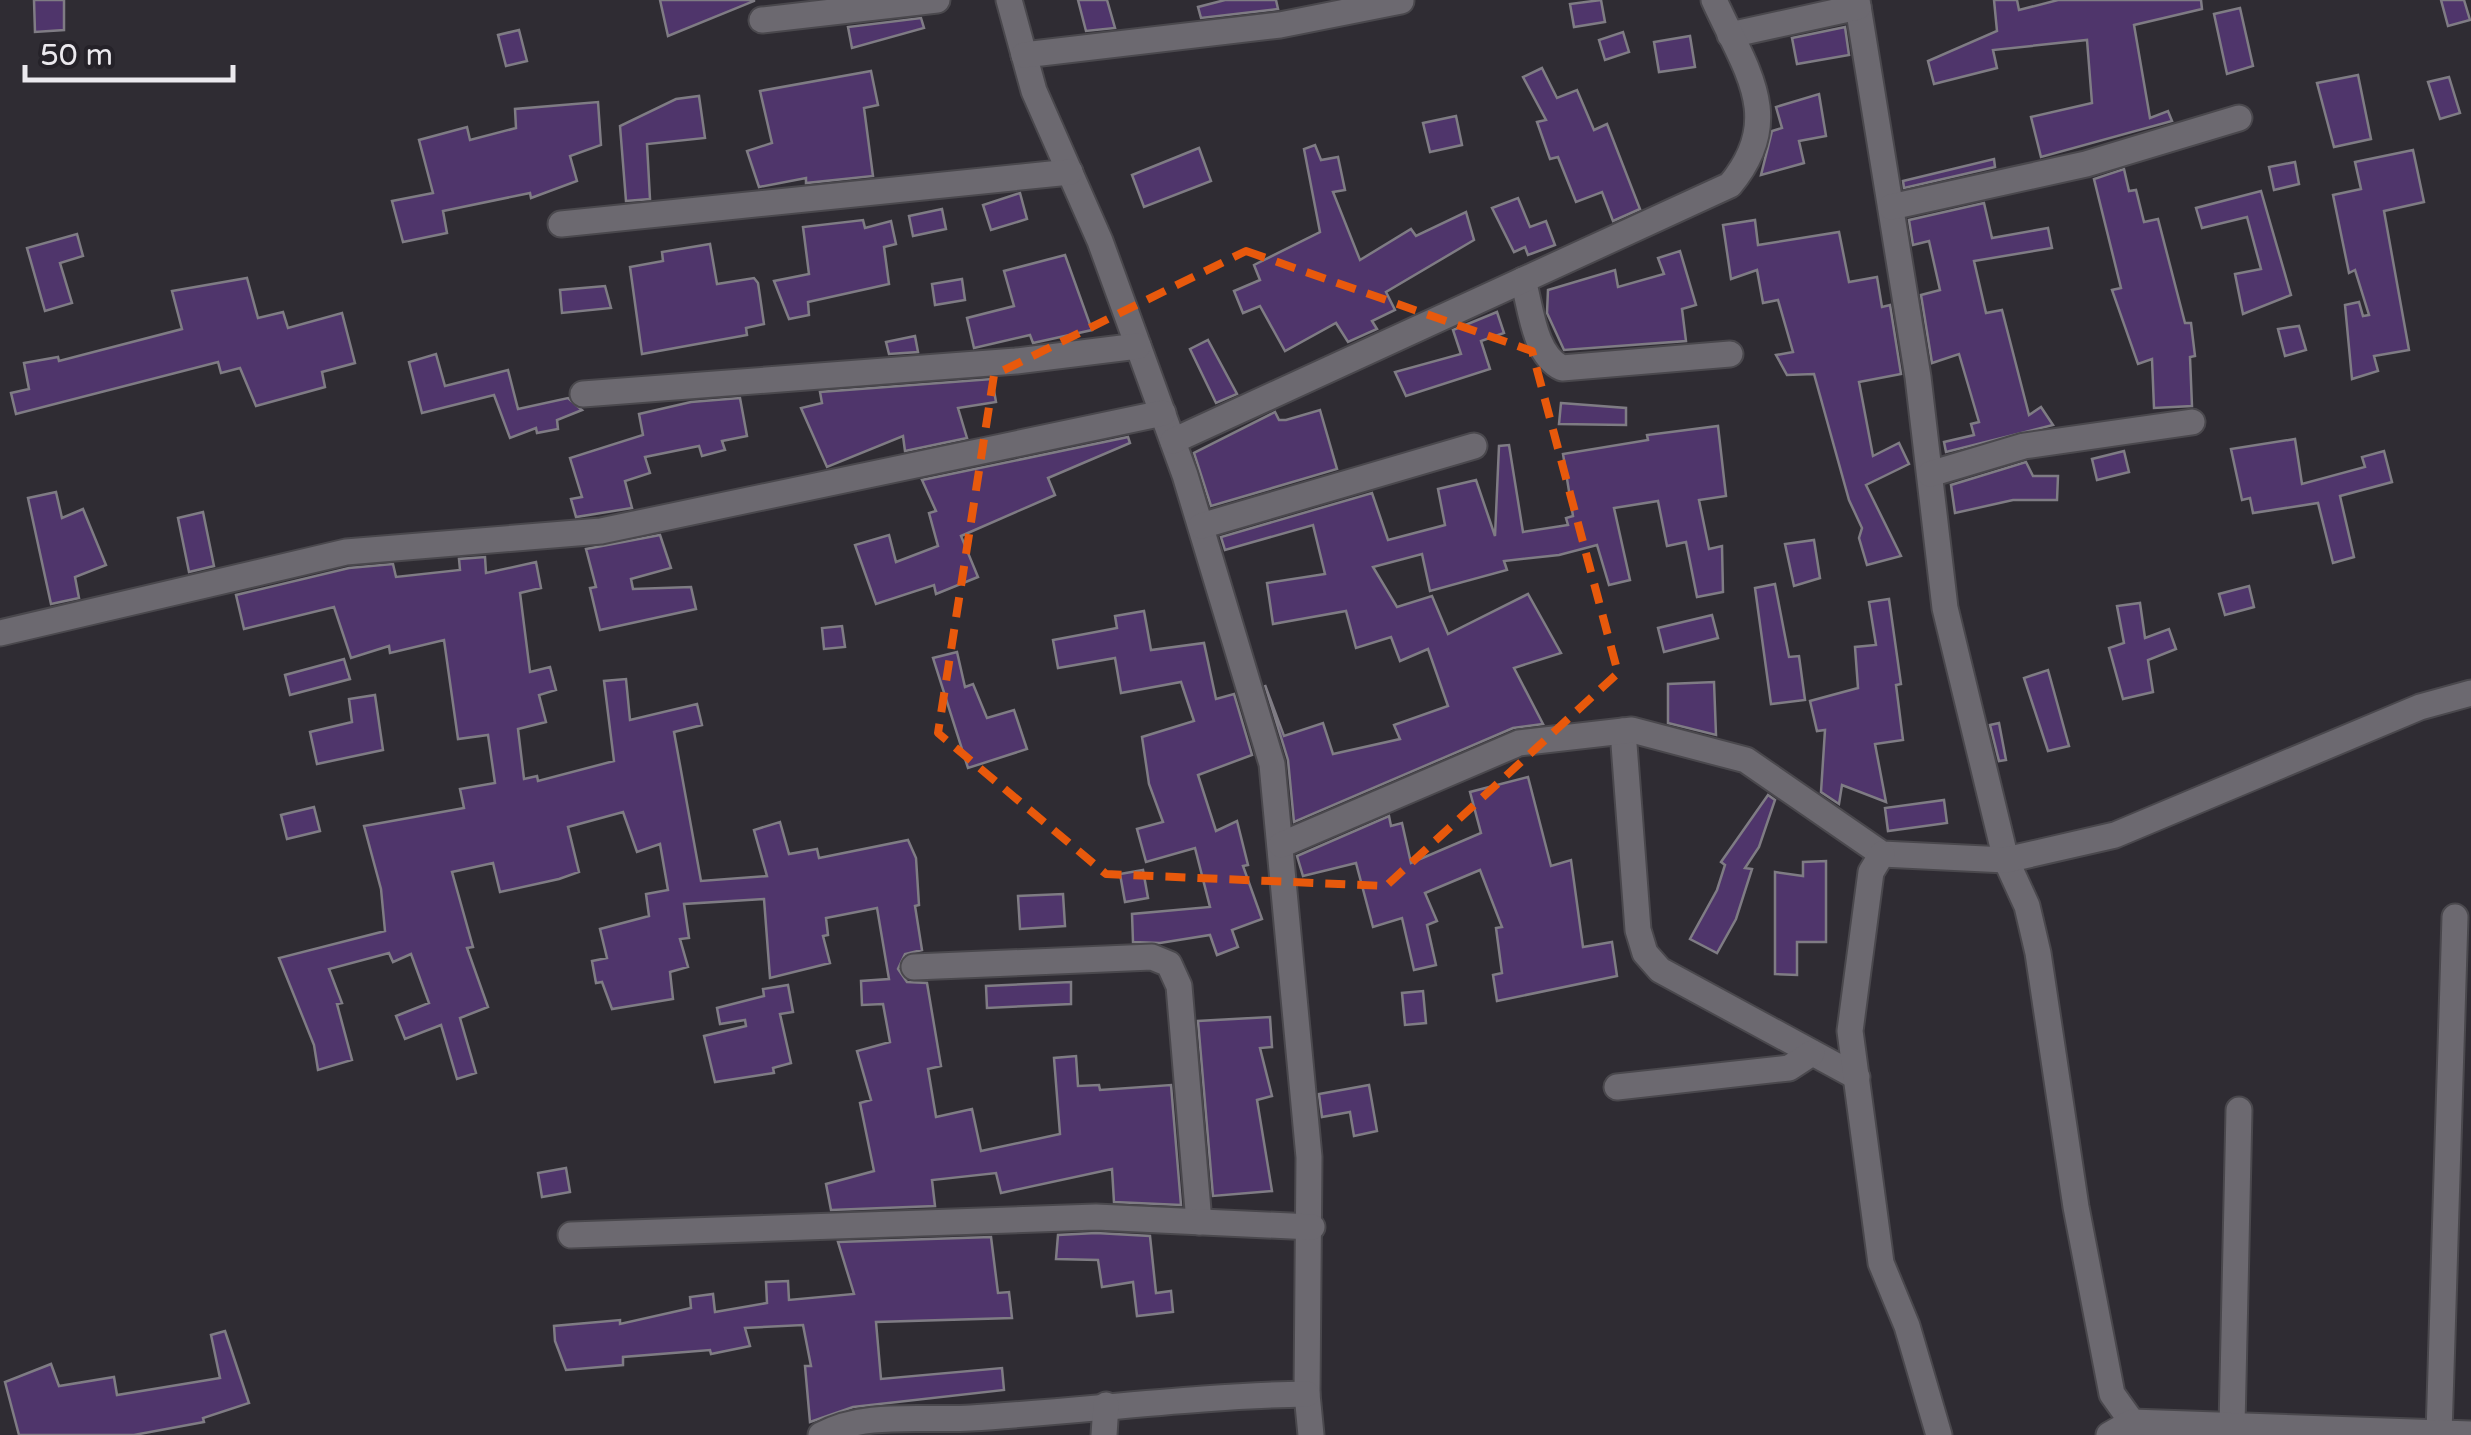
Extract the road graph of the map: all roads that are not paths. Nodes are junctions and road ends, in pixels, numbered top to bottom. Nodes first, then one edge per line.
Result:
1 (937, 0) edge
2 (1009, 0) edge
3 (1714, 0) edge
4 (1401, 1) edge
5 (1858, 3) edge
6 (762, 20) dead end
7 (1730, 35) junction
8 (1024, 56) junction
9 (2239, 118) dead end
10 (1070, 172) junction
11 (1891, 207) junction
12 (562, 224) dead end
13 (1523, 280) junction
14 (1138, 346) junction
15 (1730, 354) dead end
16 (583, 394) dead end
17 (1163, 413) junction
18 (2192, 422) dead end
19 (1173, 441) junction
20 (1474, 446) dead end
21 (1930, 474) junction
22 (1201, 526) junction
23 (0, 633) edge
24 (2471, 694) edge
25 (1623, 731) junction
26 (1282, 845) junction
27 (1882, 854) junction
28 (2006, 860) junction
29 (2455, 917) dead end
30 (914, 967) dead end
31 (1812, 1053) junction
32 (1856, 1078) junction
33 (1617, 1087) dead end
34 (2240, 1110) dead end
35 (1199, 1222) junction
36 (1312, 1227) junction
37 (570, 1235) dead end
38 (1307, 1394) junction
39 (1106, 1405) junction
40 (2232, 1426) junction
41 (2133, 1428) edge
42 (2439, 1434) edge
43 (2471, 1434) edge
44 (821, 1435) edge
45 (1104, 1435) edge
46 (1312, 1435) edge
47 (1940, 1435) edge
48 (2109, 1435) edge

1 - 6 street
2 - 8 street
3 - 7 street
4 - 8 street
5 - 7 street
5 - 11 street
7 - 13 street
8 - 10 street
9 - 11 street
10 - 12 street
10 - 14 street
11 - 21 street
13 - 15 street
13 - 19 street
14 - 16 street
14 - 17 street
17 - 19 street
17 - 23 street
18 - 21 street
19 - 22 street
20 - 22 street
21 - 28 street
22 - 26 street
24 - 28 street
25 - 26 street
25 - 27 street
25 - 31 street
26 - 36 street
27 - 28 street
27 - 32 street
28 - 41 street
29 - 42 street
30 - 35 street
31 - 32 street
31 - 33 street
32 - 47 street
34 - 40 street
35 - 36 street
35 - 37 street
36 - 38 street
38 - 39 street
38 - 46 street
39 - 44 street
39 - 45 street
40 - 41 street
40 - 42 street
41 - 48 street
42 - 43 street

